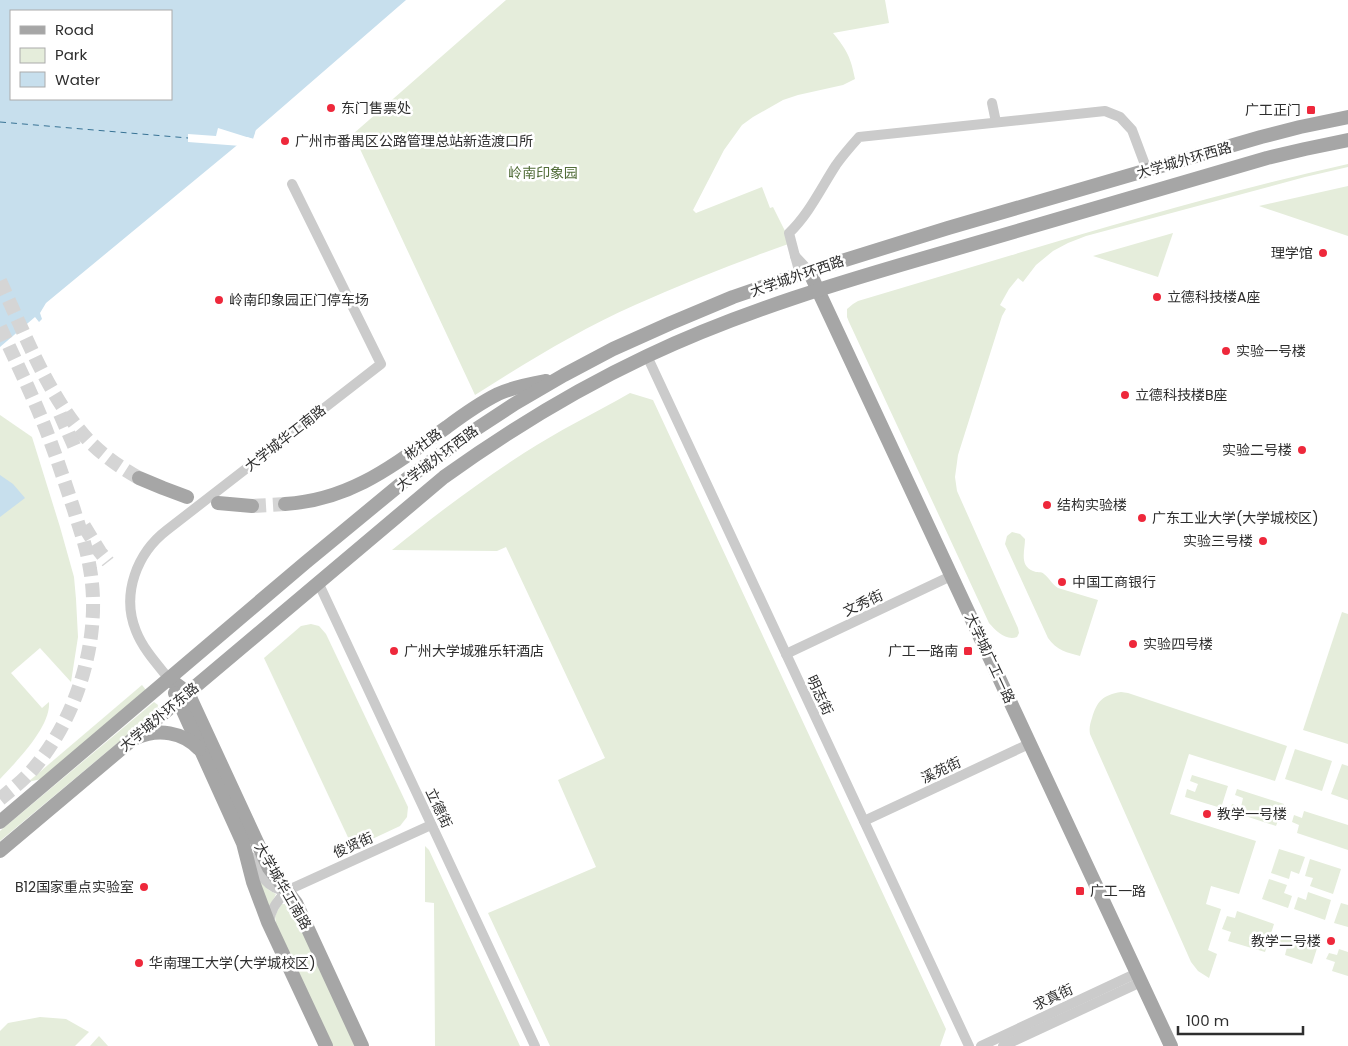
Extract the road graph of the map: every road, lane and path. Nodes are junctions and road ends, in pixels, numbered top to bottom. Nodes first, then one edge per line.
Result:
1 (992, 103) dead end
2 (1348, 117) edge
3 (996, 122) junction
4 (1348, 140) edge
5 (1147, 170) junction
6 (292, 184) dead end
7 (804, 272) junction
8 (752, 291) junction
9 (813, 292) junction
10 (759, 311) junction
11 (647, 356) junction
12 (558, 379) junction
13 (139, 478) tunnel mouth
14 (187, 497) dead end
15 (218, 504) dead end
16 (285, 504) tunnel mouth
17 (252, 506) tunnel mouth
18 (305, 563) joint
19 (947, 578) junction
20 (318, 582) junction
21 (786, 654) junction
22 (169, 679) junction
23 (183, 697) junction
24 (131, 740) junction
25 (1025, 746) junction
26 (204, 758) junction
27 (864, 821) junction
28 (0, 822) edge
29 (431, 825) junction
30 (243, 843) junction
31 (0, 851) edge
32 (286, 891) junction
33 (269, 923) junction
34 (1134, 980) junction
35 (326, 1046) edge
36 (362, 1046) edge
37 (535, 1046) edge
38 (969, 1046) edge
39 (981, 1046) edge
40 (1003, 1046) edge
41 (1160, 1046) edge
42 (1170, 1046) edge

1 - 3 street
2 - 5 main road, 大学城外环西路
3 - 5 street
3 - 7 street
4 - 9 main road, 大学城外环西路
5 - 7 main road, 大学城外环西路
6 - 22 street, 大学城华工南路
7 - 8 main road, 大学城外环西路
7 - 9 main road, 大学城广工一路
8 - 10 main road
8 - 12 main road, 大学城外环西路
9 - 10 main road, 大学城外环西路
9 - 19 main road, 大学城广工一路
10 - 11 main road, 大学城外环西路
11 - 20 main road, 大学城外环西路
11 - 21 street, 明志街
12 - 16 main road, 彬社路
12 - 18 main road, 大学城外环西路
13 - 14 main road
15 - 17 main road
18 - 22 main road, 大学城外环东路
19 - 21 street, 文秀街
19 - 25 main road, 大学城广工一路
20 - 23 main road, 大学城外环东路
20 - 29 street, 立德街
21 - 27 street, 明志街
22 - 23 main road, 大学城华工南路
22 - 28 main road, 大学城外环东路
23 - 24 main road, 大学城外环东路
23 - 26 main road, 大学城华工南路
23 - 32 main road, 大学城华工南路
24 - 26 main road
24 - 31 main road, 大学城外环东路
25 - 27 street, 溪苑街
25 - 34 main road, 大学城广工一路
26 - 30 main road, 大学城华工南路
27 - 38 street, 明志街
29 - 32 street, 俊贤街
29 - 37 street, 立德街
30 - 32 street
30 - 33 main road, 大学城华工南路
32 - 33 street
32 - 36 main road, 大学城华工南路
33 - 35 main road, 大学城华工南路
34 - 39 street, 求真街
34 - 40 street, 求真街
34 - 41 main road, 大学城广工一路
34 - 42 main road, 大学城广工一路

